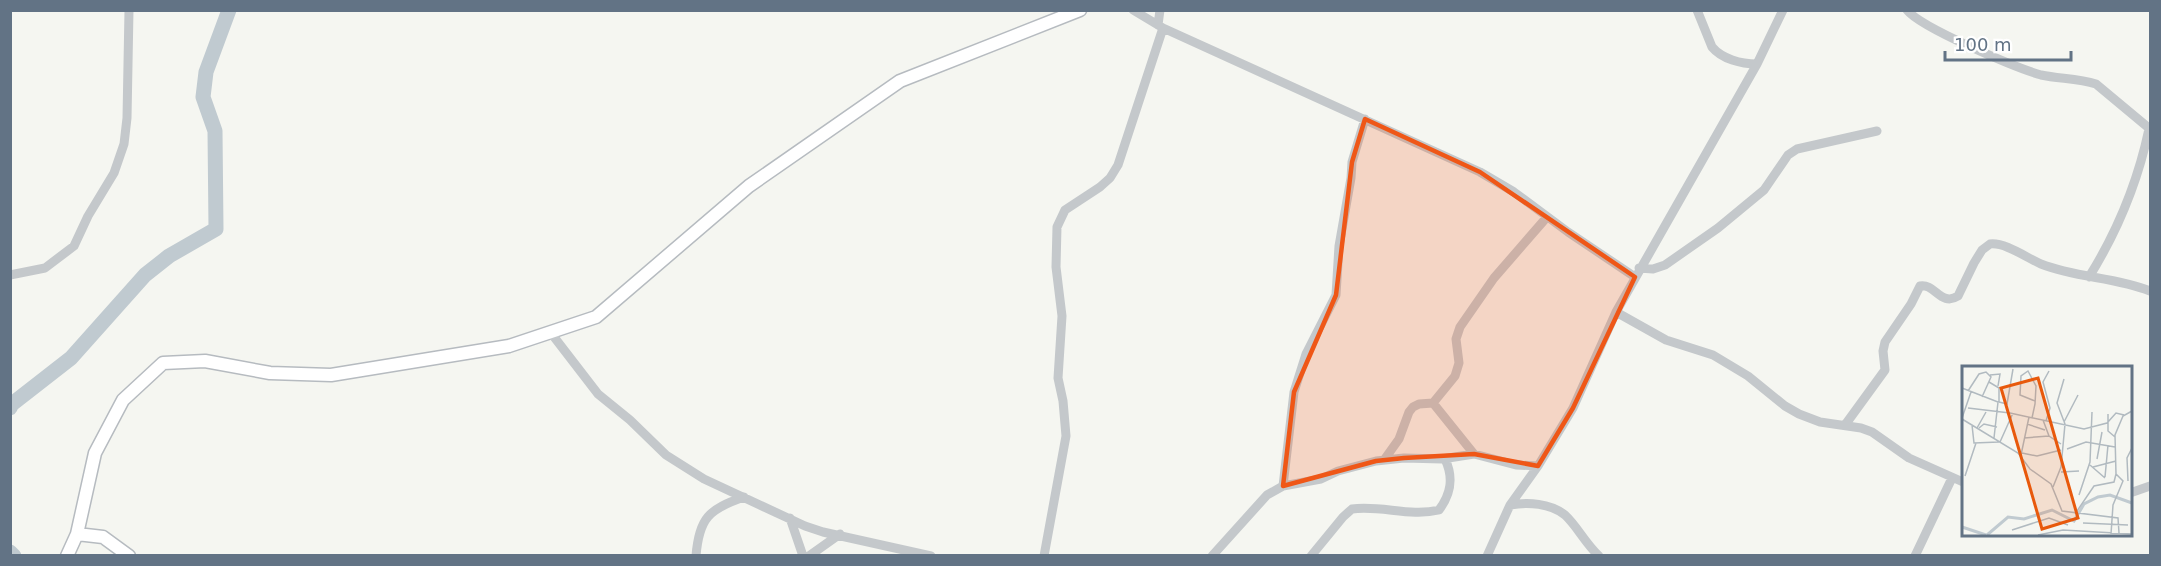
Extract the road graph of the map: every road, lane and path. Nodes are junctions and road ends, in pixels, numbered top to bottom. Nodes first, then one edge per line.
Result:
1 (129, 10) edge
2 (1080, 10) edge
3 (1133, 10) edge
4 (1160, 10) edge
5 (1697, 10) edge
6 (1783, 10) edge
7 (1907, 10) edge
8 (1161, 27) junction
9 (1757, 64) junction
10 (1365, 119) junction
11 (2150, 129) edge
12 (1877, 131) dead end
13 (1547, 217) junction
14 (1637, 272) junction
15 (10, 275) edge
16 (2089, 277) junction
17 (2151, 291) edge
18 (1616, 312) junction
19 (550, 333) junction
20 (1433, 403) junction
21 (1845, 425) junction
22 (1474, 454) junction
23 (1446, 459) junction
24 (1384, 460) junction
25 (1516, 465) junction
26 (1538, 466) junction
27 (1952, 478) junction
28 (1526, 482) junction
29 (1962, 482) edge
30 (1283, 486) junction
31 (2151, 486) edge
32 (2131, 494) edge
33 (744, 497) junction
34 (1510, 505) junction
35 (790, 518) junction
36 (77, 534) junction
37 (840, 534) junction
38 (67, 555) edge
39 (129, 555) edge
40 (696, 555) edge
41 (803, 555) edge
42 (809, 555) edge
43 (931, 555) edge
44 (1044, 555) edge
45 (1212, 555) edge
46 (1311, 555) edge
47 (1487, 555) edge
48 (1599, 555) edge
49 (1915, 555) edge

1 - 15 street
2 - 19 street
3 - 8 street
4 - 8 street
5 - 9 street
6 - 9 street
7 - 11 street
8 - 10 street
8 - 44 street
9 - 14 street
10 - 13 street
10 - 30 street
11 - 16 street
12 - 14 street
13 - 14 street
13 - 20 street
14 - 18 street
16 - 17 street
16 - 21 street
18 - 21 street
18 - 26 street
19 - 33 street
19 - 36 street
20 - 22 street
20 - 24 street
21 - 27 street
22 - 23 street
22 - 25 street
23 - 24 street
23 - 46 street
24 - 30 street
25 - 26 street
25 - 28 street
26 - 28 street
27 - 29 street
27 - 49 street
28 - 34 street
30 - 45 street
31 - 32 street
33 - 35 street
33 - 40 street
34 - 47 street
34 - 48 street
35 - 37 street
35 - 41 street
36 - 38 street
36 - 39 street
37 - 42 street
37 - 43 street

